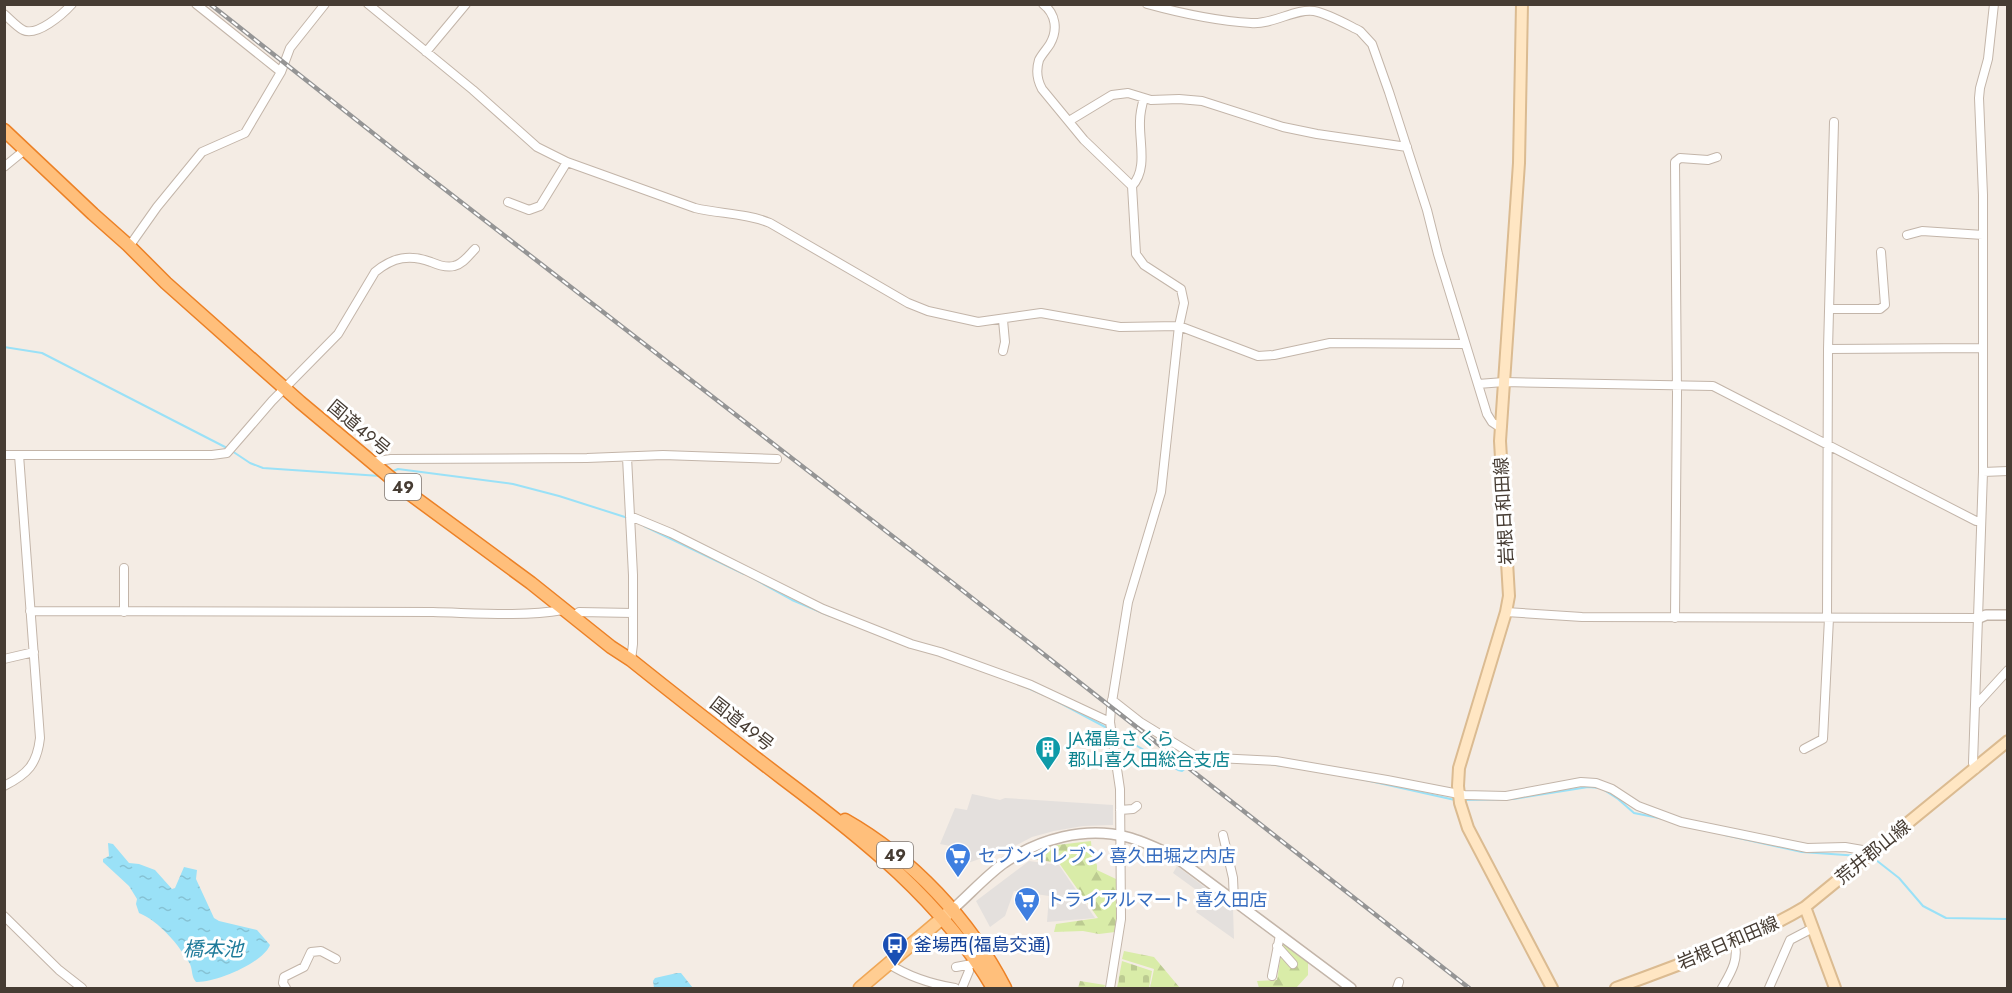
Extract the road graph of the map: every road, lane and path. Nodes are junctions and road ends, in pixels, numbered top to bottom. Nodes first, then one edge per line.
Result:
1 (72, 4) edge
2 (196, 4) edge
3 (325, 4) edge
4 (368, 4) edge
5 (466, 4) edge
6 (1043, 4) edge
7 (1147, 4) edge
8 (1522, 4) edge
9 (1994, 4) edge
10 (4, 14) edge
11 (426, 52) junction
12 (280, 72) junction
13 (1144, 98) junction
14 (1069, 121) junction
15 (1834, 122) dead end
16 (4, 130) edge
17 (1407, 147) junction
18 (26, 149) junction
19 (1718, 157) dead end
20 (567, 162) junction
21 (4, 167) edge
22 (1132, 186) junction
23 (508, 202) dead end
24 (1908, 235) dead end
25 (1983, 236) junction
26 (128, 245) junction
27 (475, 249) dead end
28 (1881, 252) dead end
29 (1829, 309) junction
30 (1003, 320) junction
31 (1179, 326) junction
32 (1465, 344) junction
33 (1982, 348) junction
34 (1828, 349) junction
35 (1003, 351) dead end
36 (1504, 382) junction
37 (1478, 384) junction
38 (1677, 384) junction
39 (285, 389) junction
40 (1501, 428) junction
41 (1828, 445) junction
42 (4, 455) edge
43 (19, 455) junction
44 (627, 457) junction
45 (777, 459) dead end
46 (372, 462) junction
47 (2007, 471) edge
48 (1983, 472) junction
49 (630, 516) junction
50 (1981, 521) junction
51 (124, 568) dead end
52 (30, 611) junction
53 (124, 612) junction
54 (1506, 612) junction
55 (633, 613) junction
56 (567, 614) junction
57 (2007, 615) edge
58 (1675, 618) junction
59 (1828, 618) junction
60 (1979, 618) junction
61 (33, 652) junction
62 (4, 659) edge
63 (631, 660) junction
64 (2007, 670) edge
65 (1112, 700) junction
66 (1976, 705) junction
67 (1110, 722) junction
68 (2007, 741) edge
69 (1804, 749) dead end
70 (1975, 769) junction
71 (4, 786) edge
72 (1459, 794) junction
73 (1137, 806) dead end
74 (1120, 810) junction
75 (828, 812) junction
76 (1120, 835) junction
77 (1223, 835) dead end
78 (1874, 852) junction
79 (1234, 901) junction
80 (1805, 908) junction
81 (953, 909) junction
82 (4, 916) edge
83 (943, 918) junction
84 (1813, 928) junction
85 (1280, 935) junction
86 (1734, 942) junction
87 (1277, 946) junction
88 (336, 959) dead end
89 (889, 963) junction
90 (973, 964) junction
91 (1293, 964) dead end
92 (956, 967) dead end
93 (1272, 976) dead end
94 (82, 988) edge
95 (286, 988) edge
96 (860, 988) edge
97 (955, 988) edge
98 (962, 988) edge
99 (993, 988) edge
100 (1005, 988) edge
101 (1110, 988) edge
102 (1351, 988) edge
103 (1552, 988) edge
104 (1616, 988) edge
105 (1722, 988) edge
106 (1769, 988) edge
107 (1835, 988) edge

1 - 10 street
2 - 12 street
3 - 12 street
4 - 11 street
5 - 11 street
6 - 14 street
7 - 17 street
8 - 36 main road, 岩根日和田線
9 - 25 street
11 - 20 street
12 - 26 street
13 - 14 street
13 - 17 street
13 - 22 street
14 - 22 street
15 - 29 street
16 - 18 highway, 国道49号 / 49
17 - 32 street
18 - 21 street
18 - 26 highway, 国道49号 / 49
19 - 38 street
20 - 23 street
20 - 30 street
22 - 31 street
24 - 25 street
25 - 33 street
26 - 39 highway, 国道49号 / 49
27 - 39 street
28 - 29 street
29 - 34 street
30 - 31 street
30 - 35 street
31 - 32 street
31 - 65 street
32 - 37 street
33 - 34 street
33 - 48 street
34 - 41 street
36 - 37 street
36 - 38 street
36 - 40 main road, 岩根日和田線
37 - 40 street
38 - 41 street
38 - 58 street
39 - 43 street
39 - 46 highway, 国道49号 / 49
40 - 54 main road, 岩根日和田線
41 - 50 street
41 - 59 street
42 - 43 street
43 - 52 street
44 - 45 street
44 - 46 street
44 - 49 street
46 - 56 highway, 国道49号 / 49
47 - 48 street
48 - 50 street
49 - 55 street
49 - 67 street
50 - 60 street
51 - 53 street
52 - 53 street
52 - 61 street
53 - 56 street
54 - 58 street
54 - 72 main road, 岩根日和田線
55 - 56 street
55 - 63 street
56 - 63 highway, 国道49号 / 49
57 - 60 street
58 - 59 street
59 - 60 street
59 - 69 street
60 - 66 street
61 - 62 street
61 - 71 street
63 - 75 highway, 国道49号 / 49
64 - 66 street
65 - 67 street
65 - 72 street
66 - 70 street
67 - 74 street
68 - 70 main road, 荒井郡山線
70 - 78 main road, 荒井郡山線
72 - 78 street
72 - 103 main road, 岩根日和田線
73 - 74 street
74 - 76 street
75 - 81 highway, 国道49号 / 49
75 - 83 highway, 国道49号 / 49
76 - 79 street
76 - 81 street
76 - 101 street
77 - 79 street
78 - 80 main road, 荒井郡山線
79 - 85 street
80 - 84 main road
80 - 86 main road, 岩根日和田線
81 - 83 main road
81 - 100 highway, 国道49号 / 49
82 - 94 street
83 - 89 main road
83 - 90 highway, 国道49号 / 49
84 - 106 street
84 - 107 main road
85 - 87 street
85 - 102 street
86 - 104 main road, 岩根日和田線
86 - 105 street
87 - 91 street
87 - 93 street
88 - 95 street
89 - 96 main road
89 - 97 street
90 - 92 street
90 - 98 street
90 - 99 highway, 国道49号 / 49

